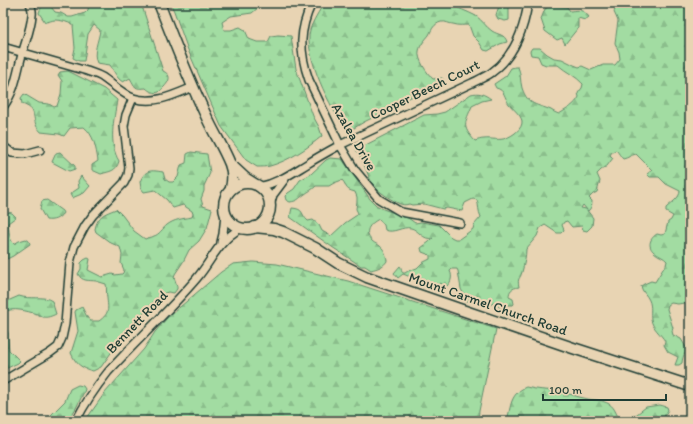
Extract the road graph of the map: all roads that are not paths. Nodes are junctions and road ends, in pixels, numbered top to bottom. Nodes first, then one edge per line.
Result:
1 (30, 3) edge
2 (159, 3) edge
3 (312, 3) edge
4 (528, 3) edge
5 (3, 47) edge
6 (22, 52) junction
7 (193, 87) junction
8 (133, 98) junction
9 (3, 107) edge
10 (340, 145) junction
11 (3, 146) edge
12 (40, 150) dead end
13 (231, 165) junction
14 (286, 177) junction
15 (256, 185) junction
16 (231, 188) junction
17 (269, 208) junction
18 (225, 214) junction
19 (460, 224) dead end
20 (255, 227) junction
21 (241, 228) junction
22 (283, 232) junction
23 (221, 244) junction
24 (3, 381) edge
25 (690, 386) edge
26 (76, 421) edge

1 - 6 street
2 - 7 main road
3 - 10 street, Azalea Drive
4 - 10 street, Cooper Beech Court
5 - 6 street
6 - 8 street
6 - 9 street
7 - 8 street
7 - 13 main road
8 - 24 street
10 - 14 street
10 - 19 street, Azalea Drive
11 - 12 street
13 - 15 main road
13 - 16 main road
14 - 15 street
14 - 17 street
15 - 16 main road
15 - 17 main road
16 - 18 main road
17 - 20 main road
17 - 22 main road, Mount Carmel Church Road
18 - 21 main road
18 - 23 street, Bennett Road
20 - 21 main road
20 - 22 main road, Mount Carmel Church Road
21 - 23 street, Bennett Road
22 - 25 main road, Mount Carmel Church Road
23 - 26 street, Bennett Road

